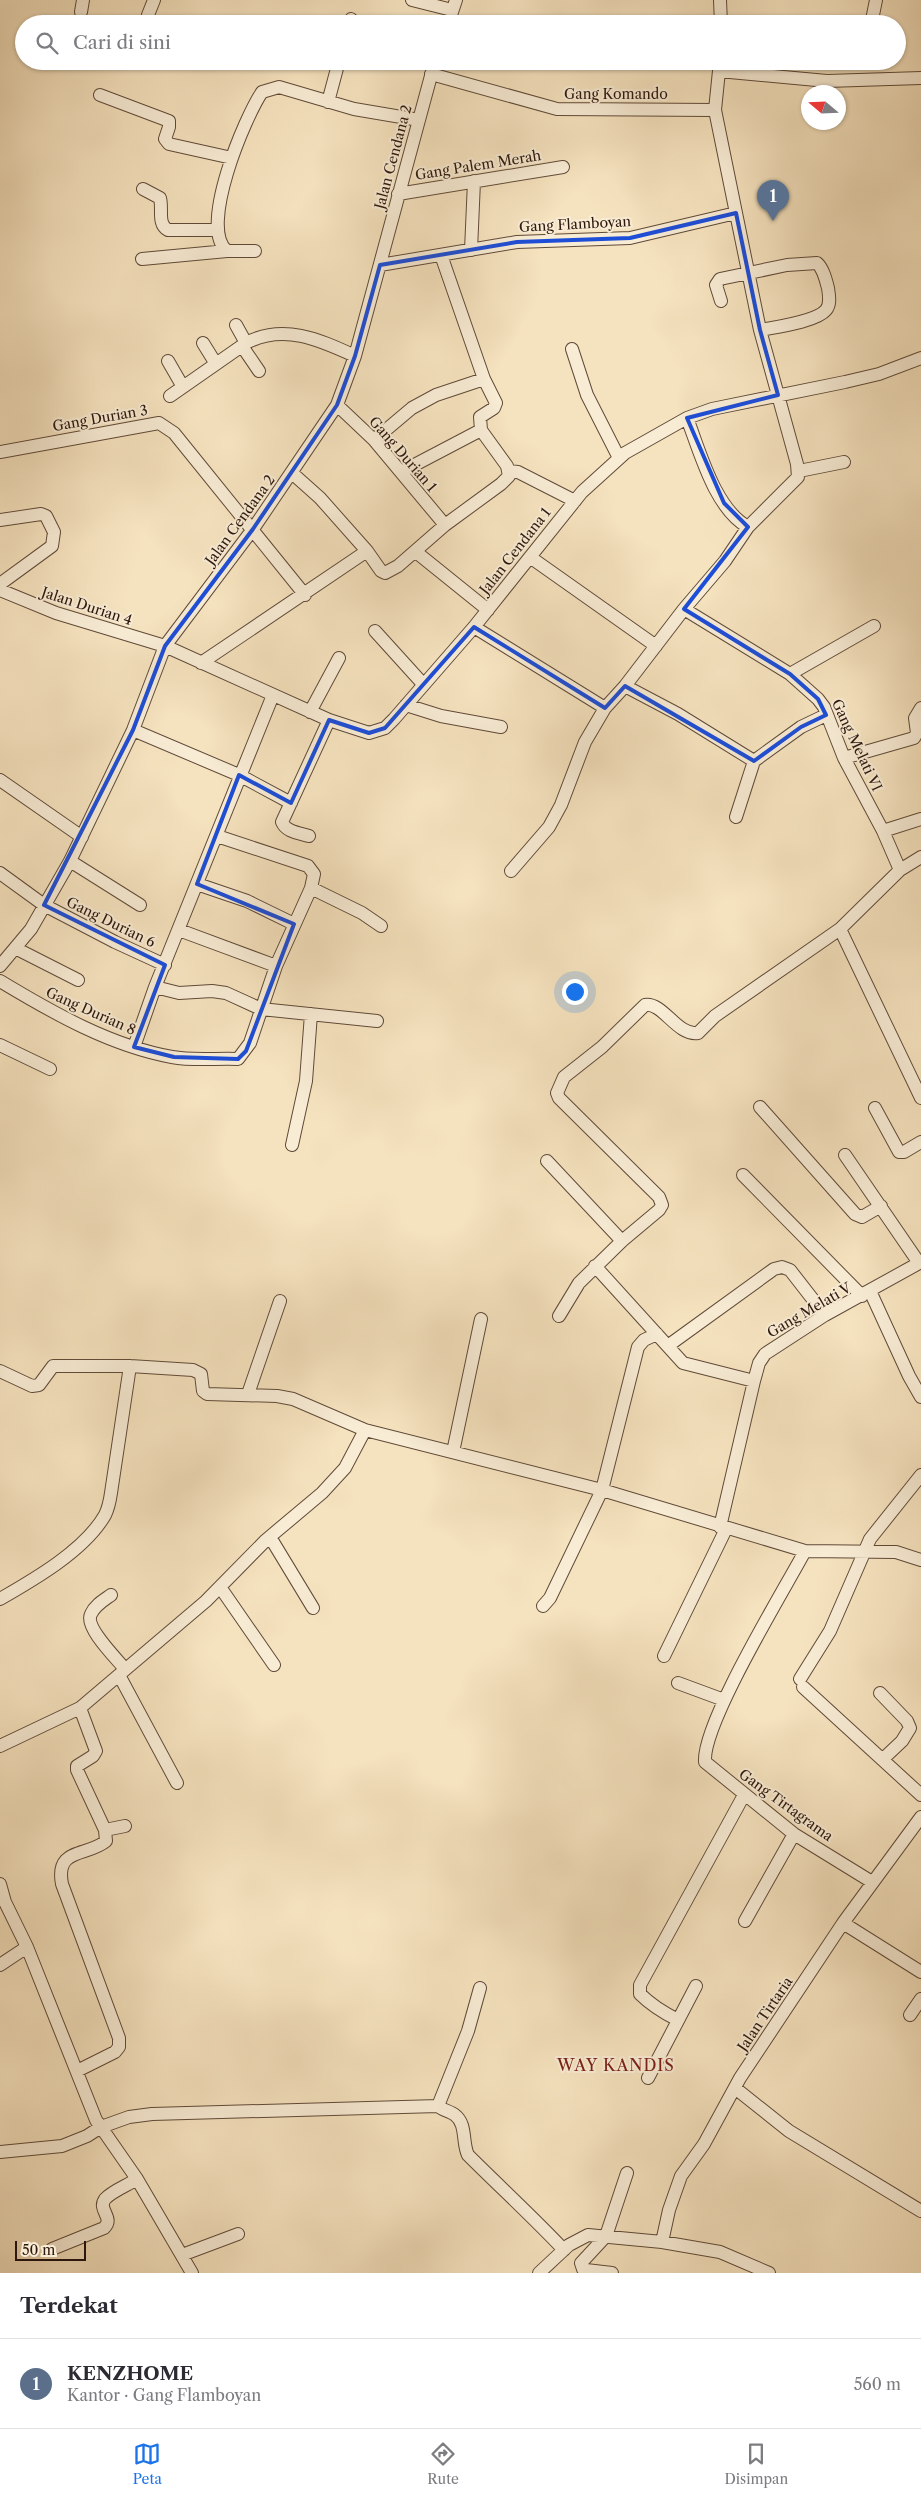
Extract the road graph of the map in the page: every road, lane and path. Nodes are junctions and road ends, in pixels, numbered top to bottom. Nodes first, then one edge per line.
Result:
1 (154, 0) edge
2 (412, 0) edge
3 (720, 0) edge
4 (876, 0) edge
5 (454, 5) edge
6 (148, 15) dead end
7 (721, 15) edge
8 (873, 15) edge
9 (337, 70) edge
10 (433, 70) edge
11 (720, 70) edge
12 (749, 70) edge
13 (431, 74) junction
14 (921, 78) edge
15 (100, 95) dead end
16 (328, 102) junction
17 (715, 110) junction
18 (419, 120) junction
19 (232, 158) junction
20 (563, 167) dead end
21 (474, 181) junction
22 (143, 189) dead end
23 (398, 194) junction
24 (736, 213) junction
25 (218, 230) junction
26 (255, 250) dead end
27 (471, 250) junction
28 (227, 252) junction
29 (441, 255) junction
30 (142, 259) dead end
31 (380, 265) junction
32 (749, 272) junction
33 (721, 301) dead end
34 (236, 324) dead end
35 (760, 330) junction
36 (203, 343) dead end
37 (244, 345) junction
38 (572, 349) dead end
39 (355, 356) junction
40 (921, 358) edge
41 (168, 362) dead end
42 (216, 364) junction
43 (259, 371) dead end
44 (484, 379) junction
45 (183, 387) junction
46 (778, 395) junction
47 (170, 396) dead end
48 (337, 405) junction
49 (687, 418) junction
50 (481, 430) junction
51 (374, 440) junction
52 (0, 452) edge
53 (619, 458) junction
54 (844, 462) dead end
55 (798, 471) junction
56 (401, 472) junction
57 (509, 472) junction
58 (292, 473) junction
59 (574, 501) junction
60 (0, 520) edge
61 (445, 525) junction
62 (748, 527) junction
63 (253, 529) junction
64 (367, 552) junction
65 (416, 552) junction
66 (530, 557) junction
67 (0, 584) edge
68 (0, 590) edge
69 (305, 595) junction
70 (684, 609) junction
71 (488, 610) junction
72 (874, 626) dead end
73 (474, 627) junction
74 (375, 631) dead end
75 (165, 646) junction
76 (656, 646) junction
77 (339, 658) dead end
78 (201, 662) junction
79 (790, 674) junction
80 (423, 684) junction
81 (625, 686) junction
82 (273, 695) junction
83 (406, 706) junction
84 (605, 708) junction
85 (921, 708) edge
86 (310, 712) junction
87 (826, 715) junction
88 (329, 720) junction
89 (501, 727) dead end
90 (133, 730) junction
91 (844, 758) junction
92 (754, 762) junction
93 (239, 775) junction
94 (0, 780) edge
95 (291, 803) junction
96 (736, 817) dead end
97 (921, 819) edge
98 (883, 831) junction
99 (217, 836) junction
100 (309, 836) dead end
101 (82, 837) junction
102 (921, 857) edge
103 (70, 861) junction
104 (900, 870) junction
105 (511, 871) dead end
106 (0, 873) edge
107 (197, 884) junction
108 (311, 888) junction
109 (140, 905) dead end
110 (44, 906) junction
111 (294, 924) junction
112 (381, 926) dead end
113 (840, 929) junction
114 (179, 930) junction
115 (15, 948) junction
116 (165, 965) junction
117 (0, 966) edge
118 (276, 966) junction
119 (78, 980) dead end
120 (0, 981) edge
121 (155, 987) junction
122 (261, 1009) junction
123 (312, 1014) junction
124 (377, 1021) dead end
125 (0, 1044) edge
126 (134, 1047) junction
127 (50, 1069) dead end
128 (921, 1098) edge
129 (760, 1107) dead end
130 (875, 1108) dead end
131 (921, 1142) edge
132 (292, 1145) dead end
133 (845, 1155) dead end
134 (547, 1161) dead end
135 (743, 1175) dead end
136 (881, 1206) junction
137 (622, 1241) junction
138 (920, 1263) edge
139 (595, 1266) junction
140 (866, 1294) junction
141 (280, 1301) dead end
142 (825, 1315) junction
143 (559, 1316) dead end
144 (481, 1319) dead end
145 (657, 1334) junction
146 (668, 1345) junction
147 (130, 1366) junction
148 (0, 1370) edge
149 (754, 1381) junction
150 (248, 1394) junction
151 (921, 1397) edge
152 (365, 1430) junction
153 (453, 1452) junction
154 (921, 1475) edge
155 (602, 1490) junction
156 (723, 1528) junction
157 (270, 1537) junction
158 (806, 1551) junction
159 (866, 1551) junction
160 (921, 1560) edge
161 (220, 1588) junction
162 (111, 1595) dead end
163 (0, 1599) edge
164 (543, 1606) dead end
165 (313, 1608) dead end
166 (664, 1656) dead end
167 (274, 1665) dead end
168 (122, 1672) junction
169 (678, 1683) dead end
170 (880, 1693) dead end
171 (724, 1700) junction
172 (80, 1708) junction
173 (0, 1746) edge
174 (882, 1759) junction
175 (177, 1783) dead end
176 (744, 1795) junction
177 (921, 1795) edge
178 (921, 1817) edge
179 (125, 1826) dead end
180 (104, 1830) junction
181 (794, 1834) junction
182 (872, 1882) junction
183 (0, 1884) edge
184 (3, 1904) edge
185 (745, 1921) dead end
186 (843, 1923) junction
187 (27, 1947) junction
188 (0, 1965) edge
189 (921, 1972) edge
190 (696, 1986) dead end
191 (480, 1988) dead end
192 (921, 1999) edge
193 (910, 2015) dead end
194 (678, 2020) junction
195 (76, 2072) junction
196 (648, 2078) dead end
197 (735, 2088) junction
198 (438, 2106) junction
199 (101, 2127) junction
200 (0, 2152) edge
201 (627, 2173) dead end
202 (137, 2179) junction
203 (921, 2212) edge
204 (238, 2234) dead end
205 (606, 2236) junction
206 (662, 2242) junction
207 (52, 2250) dead end
208 (564, 2250) junction
209 (182, 2254) junction
210 (192, 2273) edge
211 (539, 2273) edge
212 (612, 2273) edge
213 (768, 2273) edge

1 - 6 street
2 - 5 street
3 - 7 street
4 - 8 street
9 - 16 street
10 - 13 street, Jalan Cendana 2
11 - 17 street
12 - 14 street
13 - 17 street, Gang Komando
13 - 18 street, Jalan Cendana 2
15 - 19 street
16 - 18 street
16 - 19 street
17 - 24 street
18 - 23 street, Jalan Cendana 2
19 - 25 street
20 - 21 street, Gang Palem Merah
21 - 23 street, Gang Palem Merah
21 - 27 street
22 - 25 street
23 - 31 street, Jalan Cendana 2
24 - 27 street, Gang Flamboyan
24 - 32 street
25 - 28 street
26 - 28 street
27 - 29 street, Gang Flamboyan
28 - 30 street
29 - 31 street, Gang Flamboyan
29 - 44 street
31 - 39 street, Jalan Cendana 2
32 - 33 street
32 - 35 street
32 - 35 street
34 - 37 street
35 - 46 street
36 - 42 street
37 - 39 street
37 - 42 street
37 - 43 street
38 - 53 street
39 - 48 street, Jalan Cendana 2
40 - 46 street, Jalan Cendana 1
41 - 45 street
42 - 45 street
44 - 50 street
44 - 51 street
45 - 47 street
46 - 49 street, Jalan Cendana 1
46 - 55 street
48 - 51 street, Gang Durian 1
48 - 58 street, Jalan Cendana 2
49 - 53 street, Jalan Cendana 1
49 - 62 street
50 - 56 street
50 - 57 street
51 - 56 street, Gang Durian 1
52 - 63 street, Gang Durian 3
53 - 59 street, Jalan Cendana 1
54 - 55 street
55 - 62 street
56 - 61 street, Gang Durian 1
57 - 59 street
57 - 61 street
58 - 63 street, Jalan Cendana 2
58 - 64 street
59 - 66 street, Jalan Cendana 1
60 - 67 street
61 - 65 street
62 - 70 street
63 - 69 street, Gang Durian 3
63 - 75 street, Jalan Cendana 2
64 - 65 street
64 - 69 street
65 - 71 street
66 - 71 street, Jalan Cendana 1
66 - 76 street
68 - 75 street, Jalan Durian 4
69 - 78 street
70 - 76 street
70 - 79 street, Gang Melati VI
71 - 73 street, Jalan Cendana 1
72 - 79 street
73 - 80 street, Jalan Cendana 1
73 - 84 street
74 - 80 street
75 - 78 street, Jalan Cendana 1
75 - 90 street, Jalan Cendana 2
76 - 81 street
77 - 86 street
78 - 82 street, Jalan Cendana 1
79 - 87 street, Gang Melati VI
80 - 83 street, Jalan Cendana 1
81 - 84 street
81 - 92 street
82 - 86 street, Jalan Cendana 1
82 - 93 street
83 - 88 street, Jalan Cendana 1
83 - 89 street
84 - 105 street
85 - 91 street
86 - 88 street, Jalan Cendana 1
87 - 91 street, Gang Melati VI
87 - 92 street
88 - 95 street
90 - 93 street
90 - 101 street, Jalan Cendana 2
91 - 98 street, Gang Melati VI
92 - 96 street
93 - 95 street
93 - 99 street
94 - 101 street
95 - 100 street
97 - 98 street
98 - 104 street, Gang Melati VI
99 - 107 street
99 - 108 street
101 - 103 street, Jalan Cendana 2
102 - 104 street
103 - 109 street
103 - 110 street, Jalan Cendana 2
104 - 113 street
106 - 110 street, Gang Durian 6
107 - 111 street
107 - 114 street
108 - 111 street
108 - 112 street
110 - 115 street, Jalan Cendana 2
110 - 116 street, Gang Durian 6
111 - 118 street
113 - 128 street
113 - 137 street
114 - 116 street
114 - 118 street
115 - 117 street, Jalan Cendana 2
115 - 119 street
116 - 121 street
118 - 122 street
120 - 126 street, Gang Durian 8
121 - 122 street
121 - 126 street
122 - 123 street
122 - 126 street, Gang Durian 8
123 - 124 street
123 - 132 street
125 - 127 street
129 - 136 street
130 - 131 street
133 - 136 street
134 - 137 street
135 - 140 street
136 - 138 street
137 - 139 street
138 - 140 street, Gang Melati V
139 - 143 street
139 - 145 street
140 - 142 street, Gang Melati V
140 - 151 street
141 - 150 street
142 - 146 street
142 - 149 street, Gang Melati V
144 - 153 street
145 - 146 street
145 - 155 street
146 - 149 street
147 - 148 street
147 - 150 street
147 - 163 street
149 - 156 street, Gang Melati V
150 - 152 street
152 - 153 street
152 - 157 street
153 - 155 street
154 - 159 street
155 - 156 street
155 - 164 street
156 - 158 street
156 - 166 street, Gang Melati V
157 - 161 street
157 - 165 street
158 - 159 street
158 - 171 street
159 - 160 street
159 - 174 street
161 - 167 street
161 - 168 street
162 - 168 street
168 - 172 street
168 - 175 street
169 - 171 street
170 - 174 street
171 - 176 street, Gang Tirtagrama
172 - 173 street
172 - 180 street
174 - 177 street
176 - 181 street, Gang Tirtagrama
176 - 194 street
178 - 182 street, Jalan Tirtaria
179 - 180 street
180 - 195 street
181 - 182 street, Gang Tirtagrama
181 - 185 street
182 - 186 street, Jalan Tirtaria
183 - 184 street
184 - 187 street
186 - 189 street
186 - 197 street, Jalan Tirtaria
187 - 188 street
187 - 195 street
190 - 194 street
191 - 198 street
192 - 193 street
194 - 196 street
195 - 199 street
197 - 203 street
197 - 206 street, Jalan Tirtaria
198 - 199 street
198 - 208 street
199 - 200 street
199 - 202 street
201 - 205 street
202 - 207 street
202 - 209 street
204 - 209 street
205 - 206 street
205 - 208 street
205 - 212 street
206 - 213 street
208 - 211 street
209 - 210 street

